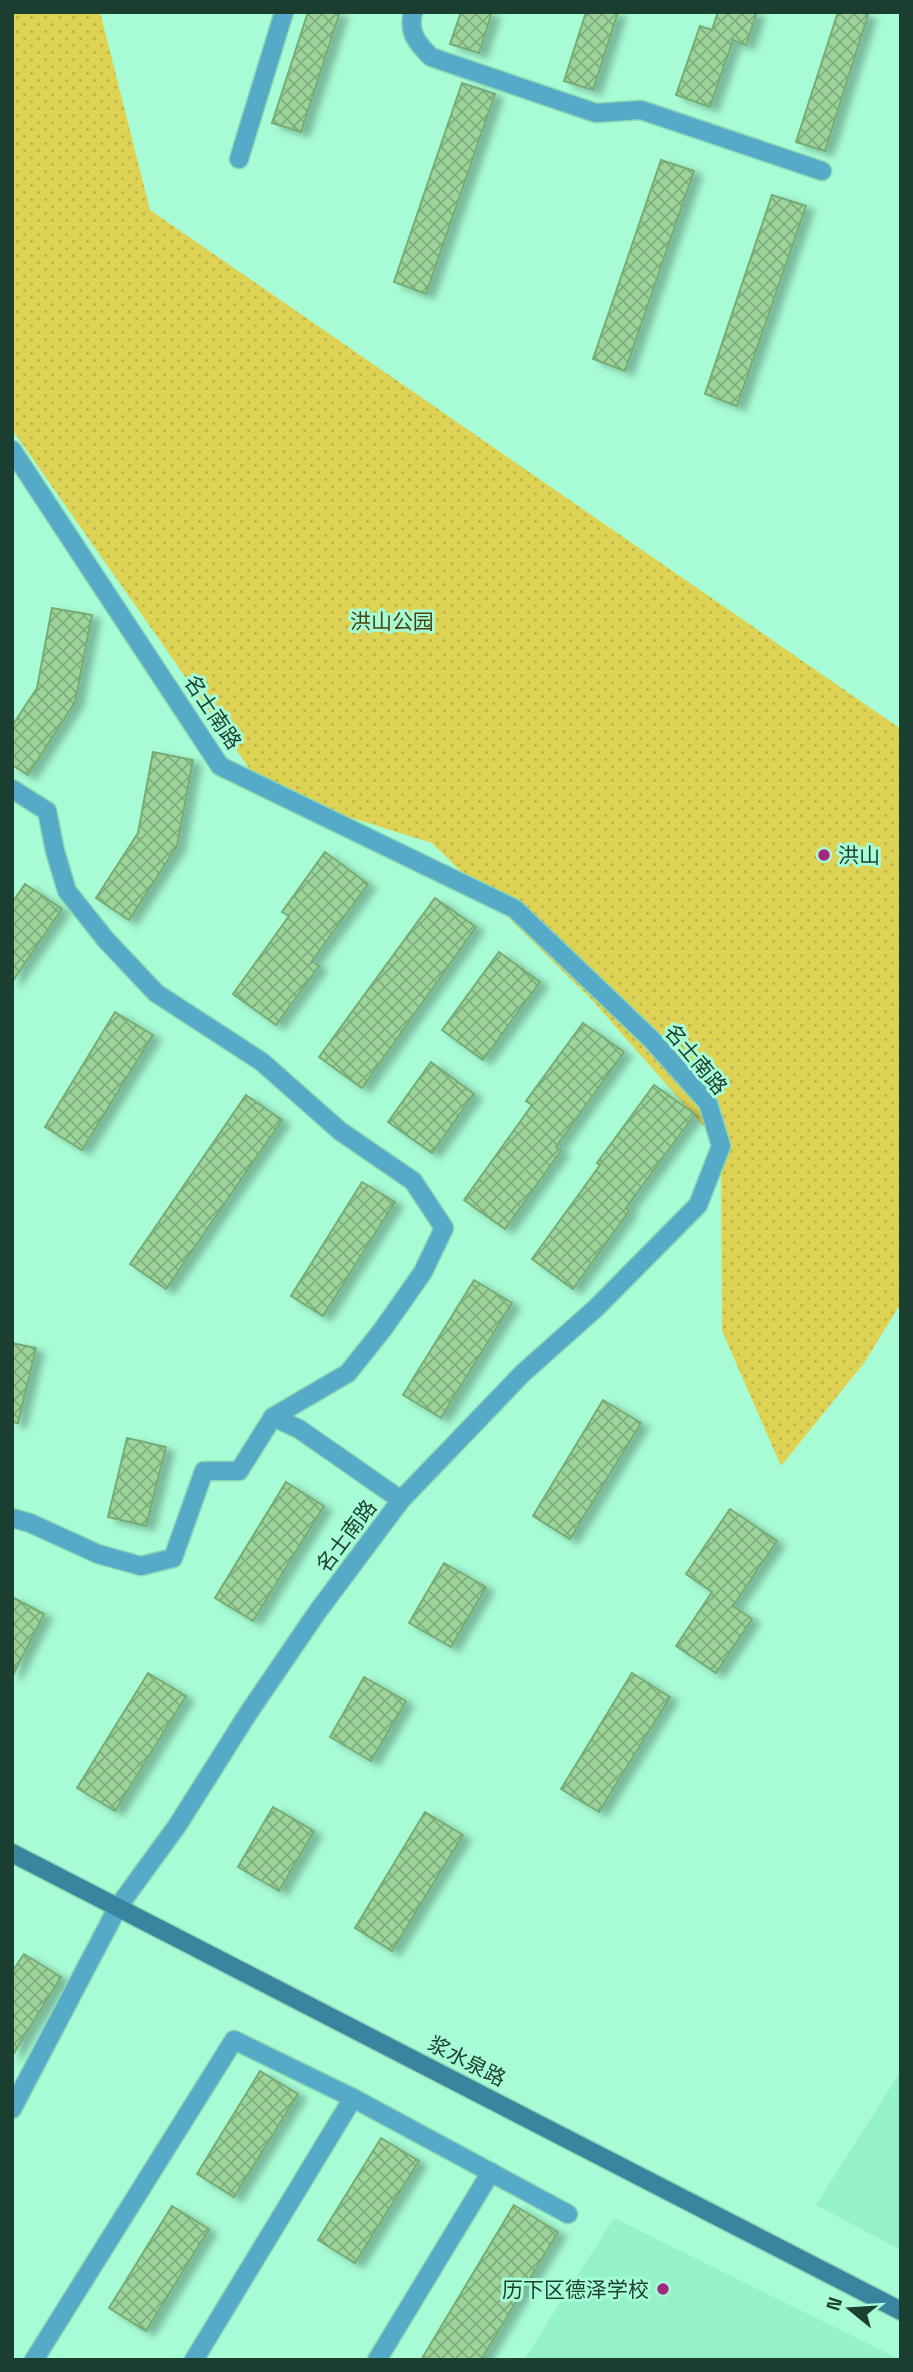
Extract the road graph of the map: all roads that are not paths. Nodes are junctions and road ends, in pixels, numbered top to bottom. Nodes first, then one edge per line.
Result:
1 (285, 12) edge
2 (413, 12) edge
3 (239, 159) dead end
4 (822, 171) dead end
5 (12, 450) edge
6 (12, 789) edge
7 (273, 1417) junction
8 (401, 1500) junction
9 (12, 1518) edge
10 (12, 1853) edge
11 (118, 1907) junction
12 (353, 2098) junction
13 (12, 2109) edge
14 (491, 2172) junction
15 (568, 2214) dead end
16 (901, 2311) edge
17 (34, 2360) edge
18 (194, 2360) edge
19 (377, 2360) edge

1 - 3 street
2 - 4 street
5 - 8 street, 名士南路
6 - 7 street
7 - 8 street
7 - 9 street
8 - 11 street, 名士南路
10 - 11 main road, 浆水泉路
11 - 13 street, 名士南路
11 - 16 main road, 浆水泉路
12 - 14 street
12 - 17 street
12 - 18 street
14 - 15 street
14 - 19 street

